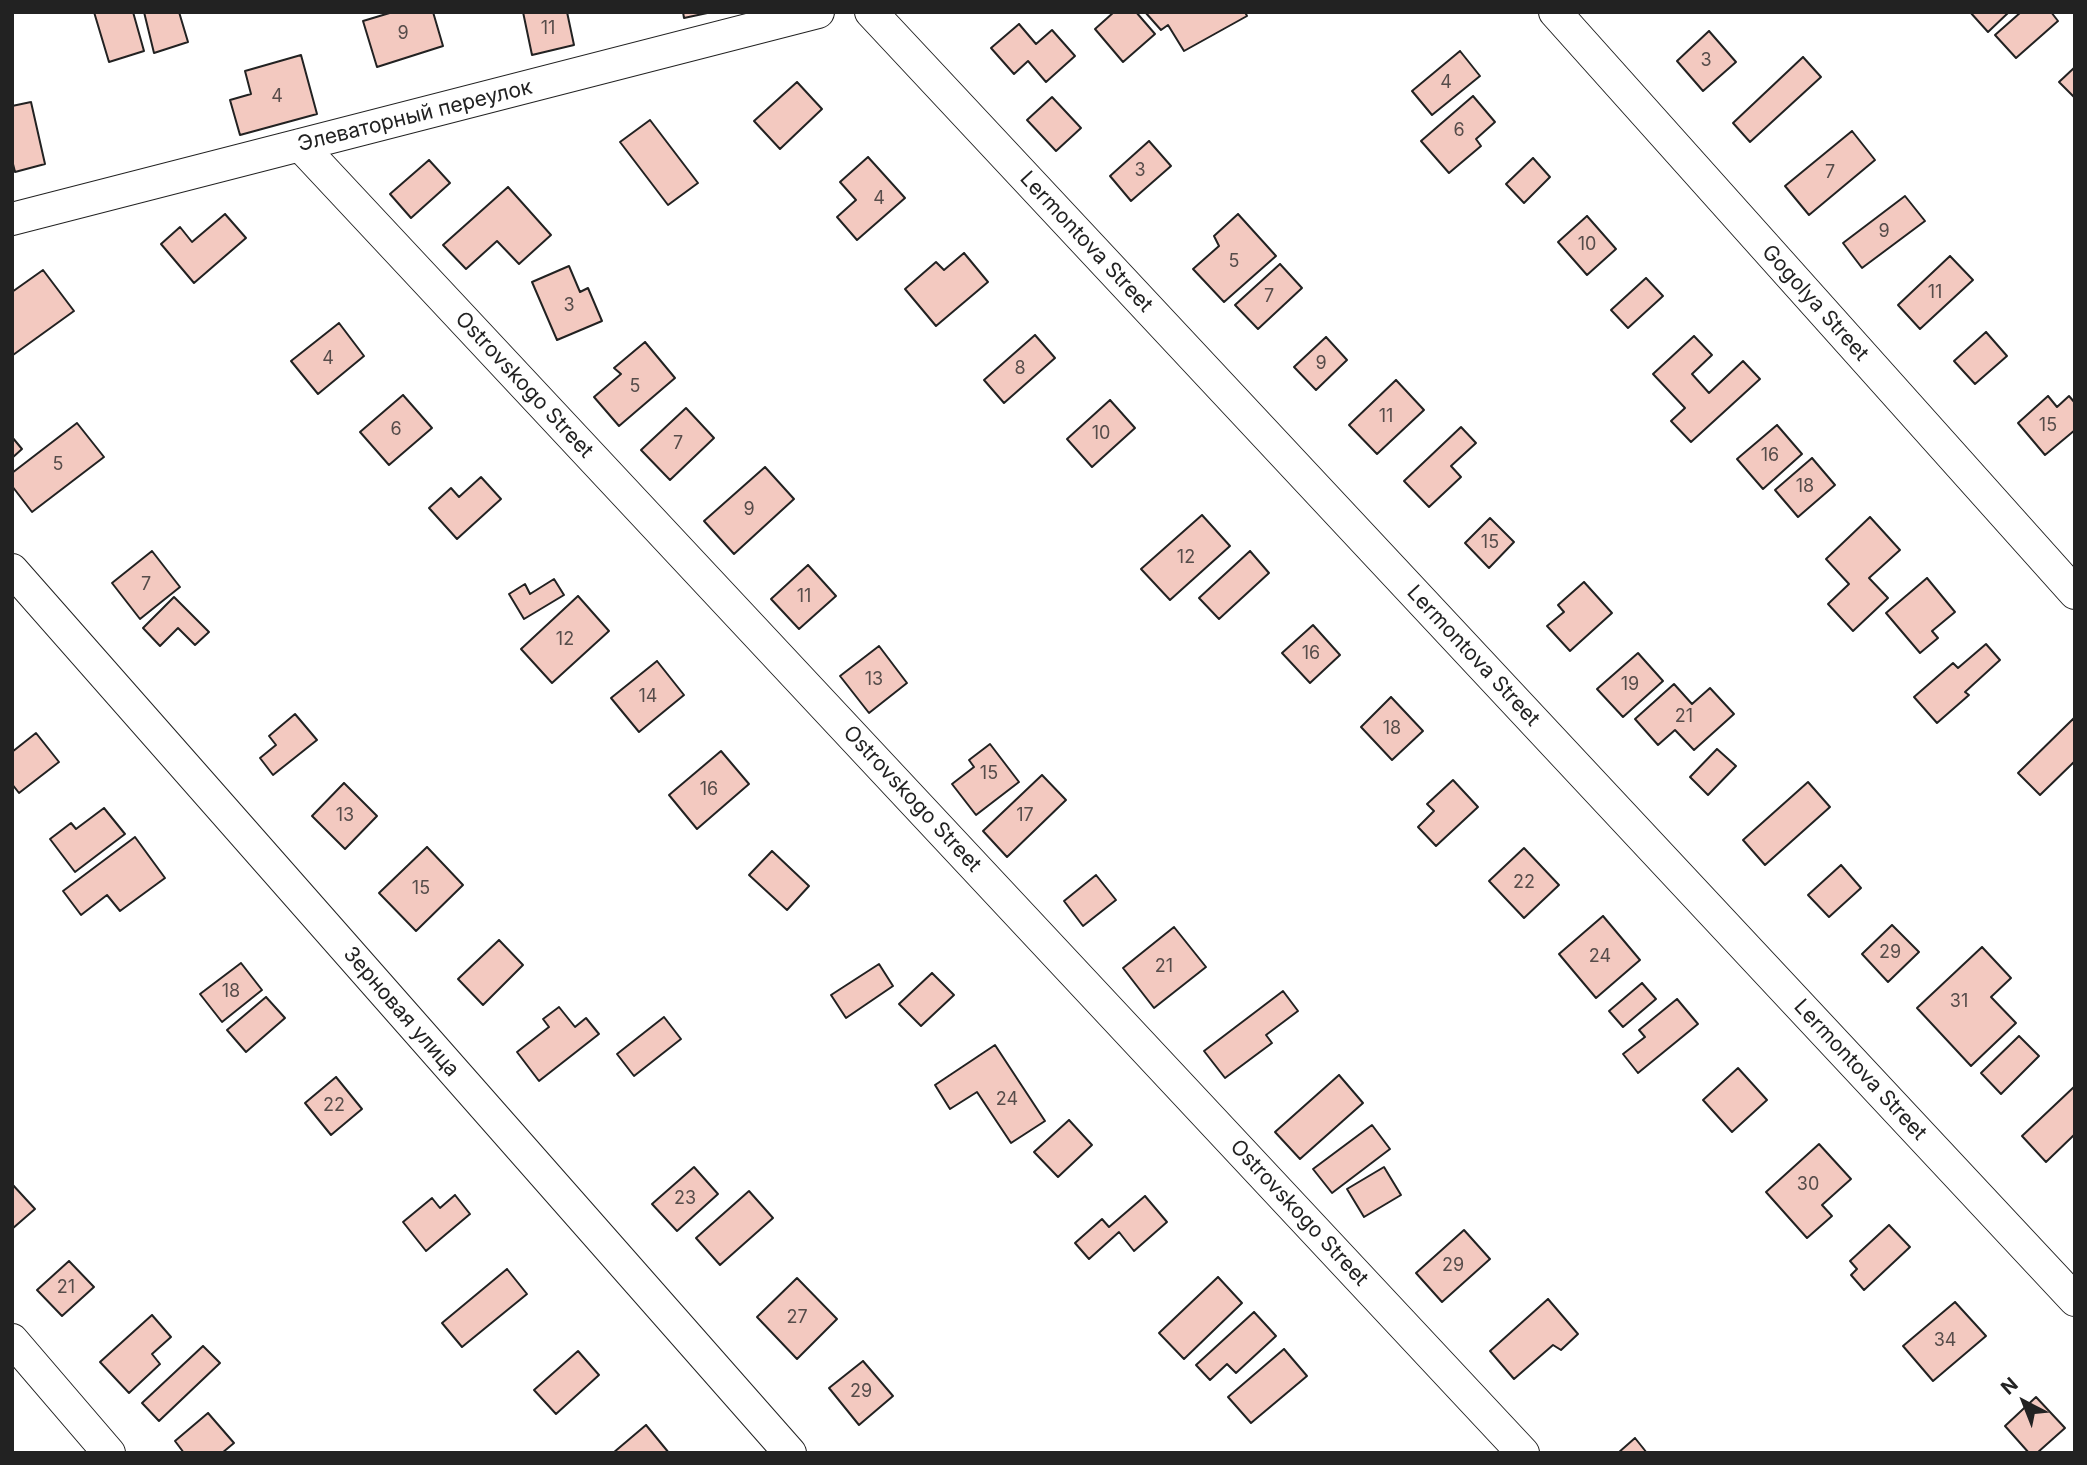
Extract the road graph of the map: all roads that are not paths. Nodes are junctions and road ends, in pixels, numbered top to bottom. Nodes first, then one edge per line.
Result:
1 (818, 12) edge
2 (871, 12) edge
3 (1555, 12) edge
4 (300, 145) junction
5 (12, 219) edge
6 (12, 570) edge
7 (2075, 593) edge
8 (2075, 1300) edge
9 (12, 1340) edge
10 (109, 1453) edge
11 (790, 1453) edge
12 (1523, 1453) edge

1 - 4 street, Элеваторный переулок
2 - 8 street, Lermontova Street
3 - 7 street, Gogolya Street
4 - 5 street, Элеваторный переулок
4 - 12 street, Ostrovskogo Street
6 - 11 street, Зерновая улица
9 - 10 street

